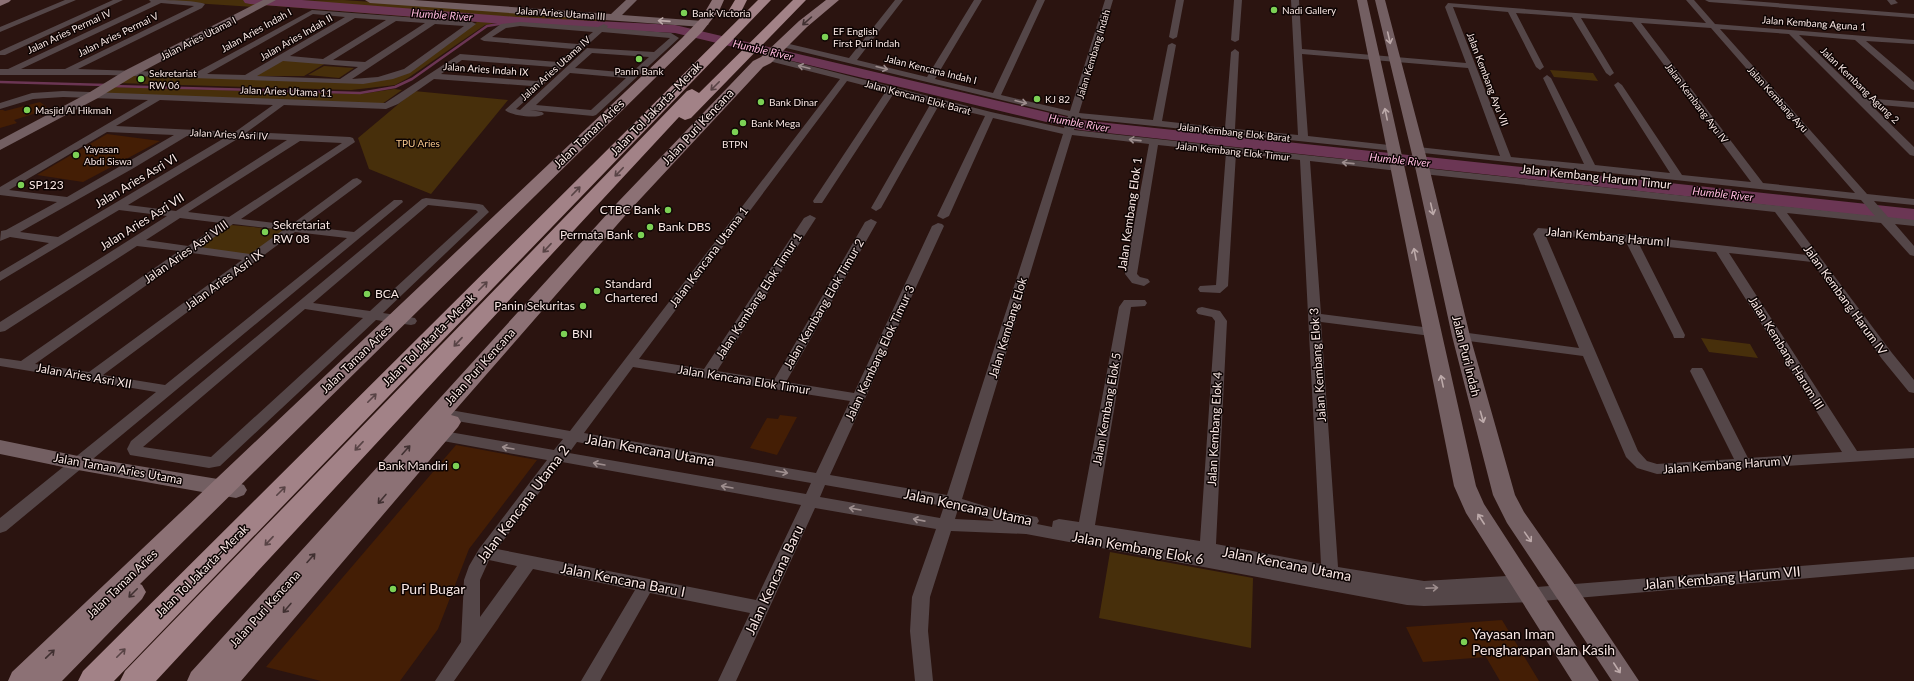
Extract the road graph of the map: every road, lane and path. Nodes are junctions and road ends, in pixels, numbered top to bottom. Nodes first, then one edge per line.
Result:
1 (5, 0) edge
2 (72, 0) edge
3 (119, 0) edge
4 (153, 0) edge
5 (161, 0) edge
6 (370, 0) edge
7 (632, 0) edge
8 (718, 0) edge
9 (741, 0) edge
10 (747, 0) edge
11 (765, 0) edge
12 (780, 0) edge
13 (800, 0) edge
14 (833, 0) edge
15 (899, 0) edge
16 (978, 0) edge
17 (1041, 0) edge
18 (1109, 0) edge
19 (1180, 0) edge
20 (1238, 0) edge
21 (1295, 0) edge
22 (1362, 0) edge
23 (1380, 0) edge
24 (1690, 0) edge
25 (1710, 0) edge
26 (1782, 0) edge
27 (0, 2) edge
28 (266, 3) edge
29 (1451, 6) joint
30 (1511, 10) junction
31 (1914, 10) edge
32 (356, 14) junction
33 (733, 15) junction
34 (1575, 15) junction
35 (1914, 16) edge
36 (396, 17) junction
37 (613, 18) junction
38 (435, 20) junction
39 (1635, 20) junction
40 (1713, 26) junction
41 (601, 28) junction
42 (0, 30) edge
43 (614, 30) junction
44 (724, 32) junction
45 (1791, 32) junction
46 (1857, 37) junction
47 (1235, 40) dead end
48 (703, 41) junction
49 (1914, 42) edge
50 (579, 47) junction
51 (590, 50) junction
52 (1298, 51) junction
53 (1235, 52) dead end
54 (1, 53) edge
55 (773, 53) junction
56 (656, 56) junction
57 (40, 57) junction
58 (282, 58) junction
59 (1374, 58) junction
60 (852, 60) junction
61 (1394, 60) junction
62 (325, 61) junction
63 (367, 65) junction
64 (560, 65) junction
65 (1471, 66) junction
66 (1540, 66) dead end
67 (568, 70) junction
68 (66, 72) junction
69 (1610, 73) dead end
70 (4, 74) edge
71 (125, 76) junction
72 (195, 76) junction
73 (432, 76) junction
74 (634, 76) junction
75 (247, 78) junction
76 (845, 78) junction
77 (1546, 78) dead end
78 (344, 80) junction
79 (930, 80) junction
80 (538, 84) junction
81 (1618, 85) dead end
82 (1914, 88) edge
83 (891, 90) junction
84 (98, 92) junction
85 (996, 96) junction
86 (159, 97) junction
87 (1861, 101) junction
88 (282, 102) junction
89 (937, 102) junction
90 (0, 106) edge
91 (1914, 106) edge
92 (525, 110) junction
93 (990, 116) junction
94 (1074, 116) junction
95 (599, 118) junction
96 (1157, 124) junction
97 (108, 129) junction
98 (186, 132) junction
99 (1069, 132) junction
100 (1230, 132) junction
101 (237, 135) junction
102 (297, 138) junction
103 (1303, 139) junction
104 (350, 140) joint
105 (1154, 142) junction
106 (645, 144) junction
107 (0, 146) edge
108 (1231, 150) junction
109 (1914, 153) edge
110 (1306, 158) junction
111 (1396, 159) junction
112 (1506, 160) junction
113 (1420, 161) junction
114 (1591, 168) junction
115 (1678, 177) junction
116 (357, 182) dead end
117 (1760, 186) junction
118 (0, 191) edge
119 (1867, 199) junction
120 (67, 200) junction
121 (818, 201) dead end
122 (398, 202) dead end
123 (1914, 202) edge
124 (118, 207) junction
125 (876, 208) dead end
126 (1779, 209) junction
127 (179, 214) junction
128 (810, 218) dead end
129 (1884, 218) junction
130 (232, 220) junction
131 (871, 222) dead end
132 (1914, 223) edge
133 (295, 228) junction
134 (3, 234) edge
135 (356, 236) junction
136 (1630, 238) junction
137 (59, 241) junction
138 (136, 242) junction
139 (1720, 249) junction
140 (190, 250) junction
141 (1914, 253) edge
142 (253, 258) junction
143 (1815, 259) junction
144 (0, 277) edge
145 (1144, 282) dead end
146 (1204, 289) dead end
147 (1140, 303) dead end
148 (304, 305) junction
149 (1202, 311) dead end
150 (372, 315) junction
151 (1315, 317) junction
152 (404, 320) junction
153 (0, 328) edge
154 (1431, 332) junction
155 (1679, 335) dead end
156 (1461, 336) junction
157 (1588, 353) junction
158 (0, 362) edge
159 (630, 362) junction
160 (23, 366) junction
161 (1697, 371) dead end
162 (708, 374) junction
163 (90, 378) junction
164 (778, 385) junction
165 (1914, 389) edge
166 (168, 390) junction
167 (858, 398) junction
168 (447, 415) junction
169 (430, 434) junction
170 (574, 437) junction
171 (0, 447) edge
172 (1914, 453) edge
173 (558, 457) junction
174 (1852, 457) junction
175 (78, 463) junction
176 (1744, 464) junction
177 (821, 479) junction
178 (229, 489) junction
179 (811, 501) junction
180 (953, 502) junction
181 (946, 525) junction
182 (989, 526) joint
183 (0, 527) edge
184 (1079, 531) junction
185 (485, 553) junction
186 (1207, 555) junction
187 (530, 561) junction
188 (1914, 563) edge
189 (1330, 573) junction
190 (646, 585) junction
191 (1527, 588) junction
192 (1406, 592) junction
193 (1567, 592) junction
194 (761, 608) junction
195 (470, 644) junction
196 (22, 681) edge
197 (44, 681) edge
198 (94, 681) edge
199 (136, 681) edge
200 (201, 681) edge
201 (224, 681) edge
202 (444, 681) edge
203 (590, 681) edge
204 (726, 681) edge
205 (924, 681) edge
206 (1586, 681) edge
207 (1626, 681) edge

1 - 27 main road
2 - 42 street
3 - 54 street
4 - 5 street
5 - 57 street, Jalan Aries Permai IV
5 - 68 street, Jalan Aries Permai V
6 - 37 main road, Jalan Aries Utama III
7 - 37 main road, Jalan Aries Utama IV
8 - 48 main road, Jalan Taman Aries
9 - 33 highway
10 - 33 highway
11 - 44 highway, Jalan Tol Jakarta–Merak
12 - 48 highway, Jalan Tol Jakarta–Merak
13 -> 106 highway
14 -> 55 main road, Jalan Puri Kencana
15 - 60 street
16 - 79 street
17 - 85 street
18 - 94 street, Jalan Kembang Indah
19 - 96 street
20 - 47 street
21 - 52 street
22 - 59 main road
23 -> 61 main road, Jalan Puri Indah
24 - 40 street, Jalan Kembang Ayu
25 - 35 street
26 - 31 street
28 - 71 main road, Jalan Aries Utama I
29 - 30 street, Jalan Kembang Aguna 1
29 - 65 street, Jalan Kembang Ayu VII
30 - 34 street, Jalan Kembang Aguna 1
30 - 66 street
32 - 36 street, Jalan Aries Indah I
32 - 58 street, Jalan Aries Indah II
32 - 72 street, Jalan Aries Indah I
33 - 44 highway
34 - 39 street, Jalan Kembang Aguna 1
34 - 69 street
36 - 38 street, Jalan Aries Indah I
36 - 62 street
37 - 41 street, Jalan Aries Utama IV
48 -> 37 main road, Jalan Aries Utama III
38 - 63 street
38 - 78 street, Jalan Aries Indah I
39 - 40 street, Jalan Kembang Aguna 1
39 - 117 street, Jalan Kembang Ayu IV
40 - 45 street, Jalan Kembang Aguna 1
40 - 119 street, Jalan Kembang Ayu
41 - 43 street
41 - 50 street, Jalan Aries Utama IV
41 - 50 street
43 - 51 street
43 - 56 street
44 - 48 highway, Jalan Tol Jakarta–Merak
45 - 46 street, Jalan Kembang Aguna 1
45 - 87 street, Jalan Kembang Agung 2
46 - 49 street, Jalan Kembang Aguna 1
46 - 82 street
48 - 95 main road, Jalan Taman Aries
48 - 106 highway, Jalan Tol Jakarta–Merak
198 -> 48 highway, Jalan Tol Jakarta–Merak
50 - 64 street, Jalan Aries Utama IV
51 - 56 street
51 - 67 street
52 - 59 street
52 - 103 street
53 - 100 street
54 - 57 street
55 - 60 street, Jalan Kencana Indah I
76 -> 55 street, Jalan Kencana Elok Barat
55 - 168 main road, Jalan Puri Kencana
56 - 74 street
57 - 70 street, Jalan Aries Permai IV
58 - 62 street
58 - 75 street, Jalan Aries Indah II
59 - 61 street
111 -> 59 main road
60 -> 79 street, Jalan Kencana Indah I
61 - 65 street
61 - 113 main road, Jalan Puri Indah
62 - 63 street
63 - 78 street
64 - 73 street, Jalan Aries Utama 11
64 - 80 street, Jalan Aries Utama IV
65 - 112 street, Jalan Kembang Ayu VII
67 - 74 street
67 - 92 street
68 - 70 street
68 - 71 street
71 - 72 street
71 - 84 main road, Jalan Aries Utama I
72 - 75 street
73 - 80 street, Jalan Aries Indah IX
73 - 88 street, Jalan Aries Utama 11
74 - 95 street
75 - 78 street
76 - 83 street, Jalan Kencana Elok Barat
76 - 159 street, Jalan Kencana Utama 1
77 - 114 street
79 - 85 street, Jalan Kencana Indah I
80 - 92 street, Jalan Aries Utama IV
81 - 115 street
83 - 89 street, Jalan Kencana Elok Barat
83 - 121 street
84 - 86 street, Jalan Aries Utama 11
84 - 90 street, Jalan Aries Utama 11
84 - 107 main road, Jalan Aries Utama I
85 -> 94 street, Jalan Kencana Indah I
86 - 88 street, Jalan Aries Utama 11
86 - 97 street
87 - 91 street
87 - 109 street, Jalan Kembang Agung 2
88 - 101 street, Jalan Aries Asri VI
89 - 93 street, Jalan Kencana Elok Barat
89 - 125 street
92 - 95 street
93 - 99 street, Jalan Kencana Elok Barat
93 - 167 street, Jalan Kembang Elok Timur 3
94 - 96 street, Jalan Kembang Elok Barat
94 - 99 street, Jalan Kembang Indah
95 - 152 main road, Jalan Taman Aries
96 - 100 street, Jalan Kembang Elok Barat
97 - 98 street, Jalan Aries Asri IV
97 - 118 street
98 - 101 street, Jalan Aries Asri IV
98 - 120 street
105 -> 99 street, Jalan Kembang Elok Timur
99 - 180 street, Jalan Kembang Elok
100 - 103 street, Jalan Kembang Elok Barat
101 - 102 street, Jalan Aries Asri IV
101 - 124 street, Jalan Aries Asri VI
102 - 104 street, Jalan Aries Asri IV
102 - 127 street, Jalan Aries Asri VII
103 - 111 street, Jalan Kembang Elok Barat
104 - 130 street, Jalan Aries Asri VIII
105 - 108 street, Jalan Kembang Elok Timur
105 - 145 street, Jalan Kembang Elok 1
106 -> 199 highway, Jalan Tol Jakarta–Merak
108 - 110 street, Jalan Kembang Elok Timur
108 - 146 street
111 -> 110 street, Jalan Kembang Elok Timur
110 - 151 street, Jalan Kembang Elok 3
154 -> 111 main road
112 - 113 street
112 - 114 street
113 - 126 street, Jalan Kembang Harum Timur
113 -> 156 main road, Jalan Puri Indah
114 - 115 street
115 - 117 street
116 - 133 street, Jalan Aries Asri IX
117 - 119 street
118 - 120 street
119 - 123 street
119 - 129 street, Jalan Kembang Ayu
120 - 134 street
122 - 135 street
124 - 127 street
124 - 137 street, Jalan Aries Asri VI
126 - 129 street, Jalan Kembang Harum Timur
126 - 143 street, Jalan Kembang Harum IV
127 - 130 street
127 - 138 street, Jalan Aries Asri VII
128 - 162 street, Jalan Kembang Elok Timur 1
129 - 132 street, Jalan Kembang Harum Timur
129 - 141 street, Jalan Kembang Ayu
130 - 133 street
130 - 140 street, Jalan Aries Asri VIII
131 - 164 street, Jalan Kembang Elok Timur 2
133 - 135 street
133 - 142 street, Jalan Aries Asri IX
134 - 137 street
135 - 166 street
136 - 139 street, Jalan Kembang Harum I
136 - 155 street
136 - 157 street, Jalan Kembang Harum I
137 - 144 street, Jalan Aries Asri VI
138 - 140 street
138 - 153 street, Jalan Aries Asri VII
139 - 143 street, Jalan Kembang Harum I
139 - 174 street, Jalan Kembang Harum III
140 - 142 street
140 - 160 street, Jalan Aries Asri VIII
142 - 163 street, Jalan Aries Asri IX
143 - 165 street, Jalan Kembang Harum IV
147 - 184 street, Jalan Kembang Elok 5
148 - 150 street
148 - 150 street
148 - 150 street
149 - 186 street, Jalan Kembang Elok 4
150 - 152 street
151 - 154 street
151 - 189 street, Jalan Kembang Elok 3
152 - 178 main road, Jalan Taman Aries
191 -> 154 main road
156 - 157 street
156 -> 193 main road, Jalan Puri Indah
157 - 176 street, Jalan Kembang Harum V
158 - 160 street, Jalan Aries Asri XII
159 - 162 street, Jalan Kencana Elok Timur
159 - 170 street, Jalan Kencana Utama 1
160 - 163 street, Jalan Aries Asri XII
161 - 176 street
162 - 164 street, Jalan Kencana Elok Timur
163 - 166 street, Jalan Aries Asri XII
164 - 167 street, Jalan Kencana Elok Timur
166 - 175 street
167 - 177 street, Jalan Kembang Elok Timur 3
168 - 169 main road, Jalan Puri Kencana
168 - 170 street, Jalan Kencana Utama
173 -> 169 street, Jalan Kencana Utama
200 -> 169 main road, Jalan Puri Kencana
169 -> 201 main road, Jalan Puri Kencana
170 - 173 street, Jalan Kencana Utama 2
170 -> 177 street, Jalan Kencana Utama
171 - 175 main road, Jalan Taman Aries Utama
172 - 174 street, Jalan Kembang Harum V
179 -> 173 street, Jalan Kencana Utama
173 - 185 street, Jalan Kencana Utama 2
174 - 176 street, Jalan Kembang Harum V
175 - 178 main road, Jalan Taman Aries Utama
175 - 183 street
177 - 179 street, Jalan Kencana Baru
177 - 180 street, Jalan Kencana Utama
196 -> 178 main road, Jalan Taman Aries
178 -> 197 main road, Jalan Taman Aries
181 -> 179 street, Jalan Kencana Utama
179 - 194 street, Jalan Kencana Baru
180 - 181 street, Jalan Kembang Elok
180 - 184 street, Jalan Kencana Utama
181 - 182 street, Jalan Kencana Utama
181 - 205 street, Jalan Kembang Elok
182 - 184 street, Jalan Kembang Elok 6
184 - 186 street, Jalan Kembang Elok 6
185 - 187 street, Jalan Kencana Baru I
185 - 195 street, Jalan Kencana Utama 2
186 - 189 street, Jalan Kencana Utama
186 - 192 street, Jalan Kembang Elok 6
187 - 190 street, Jalan Kencana Baru I
187 - 195 street
188 - 193 street, Jalan Kembang Harum VII
189 - 192 street, Jalan Kencana Utama
190 - 194 street, Jalan Kencana Baru I
190 - 203 street
191 - 192 street, Jalan Kembang Elok 6
191 - 193 street, Jalan Kembang Harum VII
191 - 206 main road
193 -> 207 main road, Jalan Puri Indah
194 - 204 street, Jalan Kencana Baru
195 - 202 street

